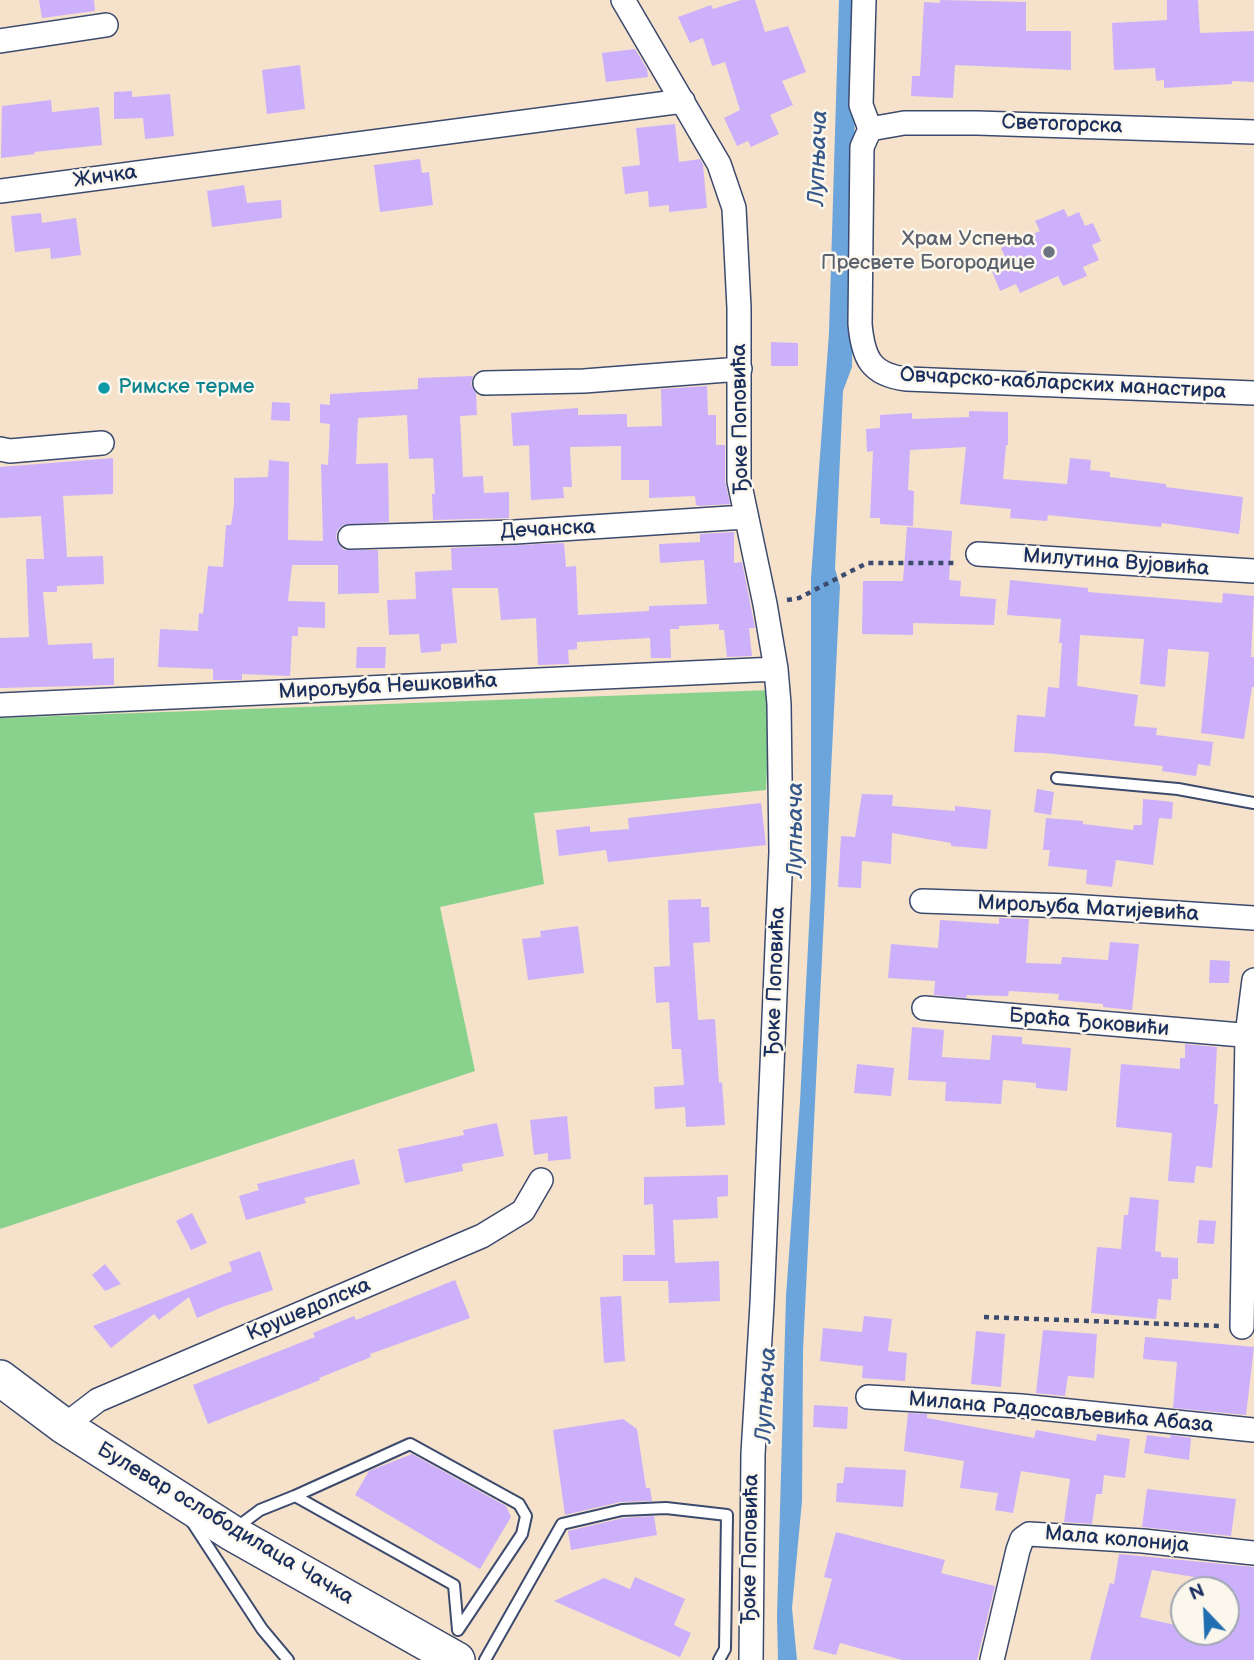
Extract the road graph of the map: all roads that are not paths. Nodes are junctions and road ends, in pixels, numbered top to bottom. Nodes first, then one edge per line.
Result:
1 (624, 0) edge
2 (864, 0) edge
3 (106, 25) dead end
4 (0, 41) edge
5 (683, 101) junction
6 (870, 130) junction
7 (1254, 132) edge
8 (0, 191) edge
9 (740, 369) junction
10 (485, 383) dead end
11 (1254, 393) edge
12 (102, 443) dead end
13 (0, 449) edge
14 (746, 517) junction
15 (350, 537) dead end
16 (978, 554) road end
17 (1254, 572) edge
18 (776, 669) junction
19 (0, 705) edge
20 (1058, 778) dead end
21 (1254, 803) edge
22 (922, 901) dead end
23 (1254, 918) edge
24 (1254, 979) edge
25 (924, 1008) dead end
26 (1251, 1035) edge
27 (1250, 1146) edge
28 (541, 1180) dead end
29 (1242, 1327) road end
30 (0, 1378) edge
31 (868, 1396) dead end
32 (64, 1426) junction
33 (1254, 1430) edge
34 (175, 1496) junction
35 (295, 1496) junction
36 (232, 1533) junction
37 (1254, 1553) edge
38 (455, 1648) edge
39 (288, 1660) edge
40 (485, 1660) edge
41 (719, 1660) edge
42 (751, 1660) edge
43 (992, 1660) edge

1 - 5 street, Ђоке Поповића
2 - 6 street
3 - 4 street
5 - 8 street, Жичка
5 - 9 street, Ђоке Поповића
6 - 7 street, Светогорска
6 - 11 street, Овчарско-кабларских манастира
9 - 10 street
9 - 14 street, Ђоке Поповића
12 - 13 street
14 - 15 street, Дечанска
14 - 18 street, Ђоке Поповића
16 - 17 street, Милутина Вујовића
18 - 19 street, Мирољуба Нешковића
18 - 42 street, Ђоке Поповића
20 - 21 lane
22 - 23 street, Мирољуба Матијевића
24 - 26 street
25 - 26 street, Браћа Ђоковићи
26 - 27 street
27 - 29 street
28 - 32 street, Крушедолска
30 - 32 main road, Булевар ослободилаца Чачка
31 - 33 street, Милана Радосављевића Абаза
32 - 34 main road, Булевар ослободилаца Чачка
34 - 36 main road, Булевар ослободилаца Чачка
34 - 39 lane
35 - 36 lane
35 - 38 lane
35 - 38 lane
36 - 38 main road, Булевар ослободилаца Чачка
37 - 43 street, Мала колонија
40 - 41 lane

